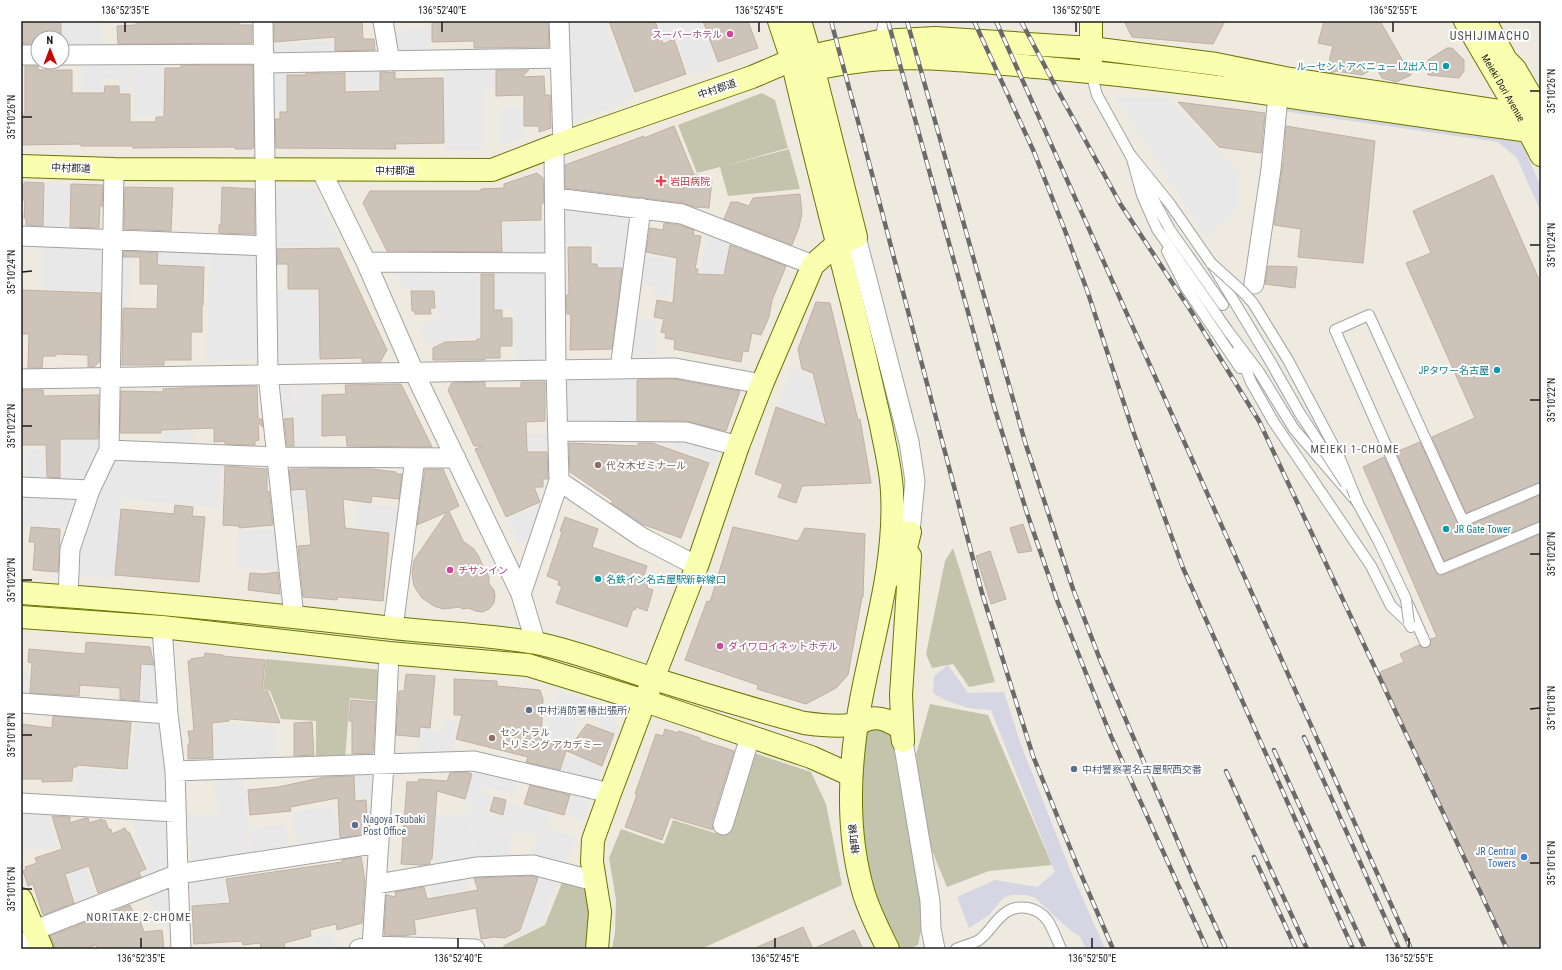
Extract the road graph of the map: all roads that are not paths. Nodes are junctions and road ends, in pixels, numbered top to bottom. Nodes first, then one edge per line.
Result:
1 (263, 21) edge
2 (383, 21) edge
3 (559, 21) edge
4 (779, 21) edge
5 (800, 21) edge
6 (1091, 21) edge
7 (1465, 21) edge
8 (1485, 21) edge
9 (882, 31) edge
10 (1091, 48) junction
11 (70, 55) edge
12 (560, 58) junction
13 (264, 59) junction
14 (390, 62) junction
15 (802, 64) junction
16 (1090, 72) junction
17 (1278, 96) junction
18 (1534, 120) edge
19 (559, 145) junction
20 (1131, 155) junction
21 (1541, 155) edge
22 (21, 166) edge
23 (114, 169) junction
24 (265, 169) junction
25 (321, 170) junction
26 (555, 198) junction
27 (641, 208) junction
28 (1157, 229) junction
29 (21, 236) edge
30 (112, 240) junction
31 (847, 240) junction
32 (266, 246) junction
33 (366, 262) junction
34 (1210, 262) junction
35 (555, 263) junction
36 (813, 265) junction
37 (1254, 284) dead end
38 (1223, 305) dead end
39 (1231, 335) junction
40 (1240, 368) dead end
41 (620, 369) junction
42 (556, 370) junction
43 (414, 372) junction
44 (268, 374) junction
45 (110, 377) junction
46 (21, 379) edge
47 (762, 384) junction
48 (558, 431) junction
49 (738, 446) junction
50 (109, 450) junction
51 (276, 457) junction
52 (415, 458) junction
53 (456, 458) junction
54 (559, 481) junction
55 (21, 487) edge
56 (1541, 488) edge
57 (90, 490) junction
58 (1358, 503) junction
59 (1541, 527) edge
60 (910, 532) junction
61 (1378, 540) junction
62 (697, 566) junction
63 (21, 593) edge
64 (521, 594) junction
65 (68, 596) junction
66 (21, 617) edge
67 (294, 617) junction
68 (1409, 623) junction
69 (162, 627) junction
70 (393, 628) junction
71 (536, 644) junction
72 (389, 652) junction
73 (653, 678) junction
74 (645, 701) junction
75 (21, 703) edge
76 (168, 714) junction
77 (857, 724) junction
78 (750, 737) junction
79 (903, 741) junction
80 (811, 757) junction
81 (384, 764) junction
82 (175, 770) junction
83 (851, 775) junction
84 (610, 794) junction
85 (21, 803) edge
86 (176, 812) junction
87 (723, 825) dead end
88 (379, 842) junction
89 (178, 874) junction
90 (595, 881) junction
91 (377, 884) junction
92 (21, 899) edge
93 (34, 940) edge
94 (366, 947) edge
95 (181, 949) edge
96 (475, 949) edge
97 (598, 949) edge
98 (888, 949) edge
99 (935, 949) edge
100 (956, 949) edge
101 (1061, 949) edge

1 - 13 street
2 - 14 street
3 - 12 street
4 - 15 street
5 - 15 street
6 - 10 street
7 - 18 street, Meieki Dori Avenue
8 - 18 street, Meieki Dori Avenue
9 - 10 street
9 - 15 street
10 - 16 street
10 - 18 street
11 - 13 street
12 - 14 street
12 - 19 street
13 - 14 street
13 - 24 street
15 - 16 street
15 - 19 street, 中村郡道
15 - 31 street, 椿町線
16 - 17 street
16 - 20 lane
17 - 18 street
17 - 37 street
18 - 21 street, Meieki Dori Avenue
19 - 25 street, 中村郡道
19 - 26 street
20 - 28 lane
20 - 34 lane
20 - 38 lane
22 - 23 street, 中村郡道
23 - 24 street, 中村郡道
23 - 30 street
24 - 25 street, 中村郡道
24 - 32 street
25 - 33 street
26 - 27 street
26 - 35 street
27 - 36 street
27 - 41 street
28 - 39 lane
28 - 40 lane
29 - 30 street
30 - 32 street
30 - 45 street
31 - 36 street
31 - 60 street
31 - 77 street, 椿町線
32 - 44 street
33 - 35 street
33 - 43 street
34 - 58 lane, bridge
34 - 61 lane, bridge
35 - 42 street
36 - 47 street
39 - 58 lane
39 - 68 lane
41 - 42 street
41 - 47 street
42 - 43 street
42 - 48 street
43 - 44 street
43 - 53 street
44 - 45 street
44 - 51 street
45 - 46 street
45 - 50 street
47 - 49 street
48 - 49 street
48 - 54 street
49 - 62 street
50 - 51 street
50 - 57 street
51 - 52 street
51 - 67 street
52 - 53 street
52 - 70 street
53 - 64 street
54 - 62 street
54 - 64 street
55 - 57 street
56 - 59 lane
57 - 65 street
58 - 61 lane, bridge
60 - 77 street
60 - 79 street
61 - 68 lane, bridge
61 - 68 lane, bridge
62 - 73 street
63 - 65 street
64 - 71 street
65 - 67 street
66 - 69 street
67 - 70 street
69 - 72 street
69 - 76 street
70 - 71 street
71 - 73 street
72 - 74 street
72 - 81 street
73 - 74 street
73 - 77 street
74 - 78 street
74 - 84 street
75 - 76 street
76 - 82 street
77 - 79 street
77 - 80 street
77 - 83 street, 椿町線
78 - 80 street
78 - 87 street
79 - 99 street
80 - 83 street
81 - 82 street
81 - 84 street
81 - 88 street
82 - 86 street
83 - 98 street, 椿町線
84 - 90 street
85 - 86 street
86 - 89 street
88 - 89 street
88 - 91 street
89 - 93 street
89 - 95 street
90 - 91 street
90 - 97 street
91 - 94 street
92 - 93 street
94 - 96 street
100 - 101 lane

